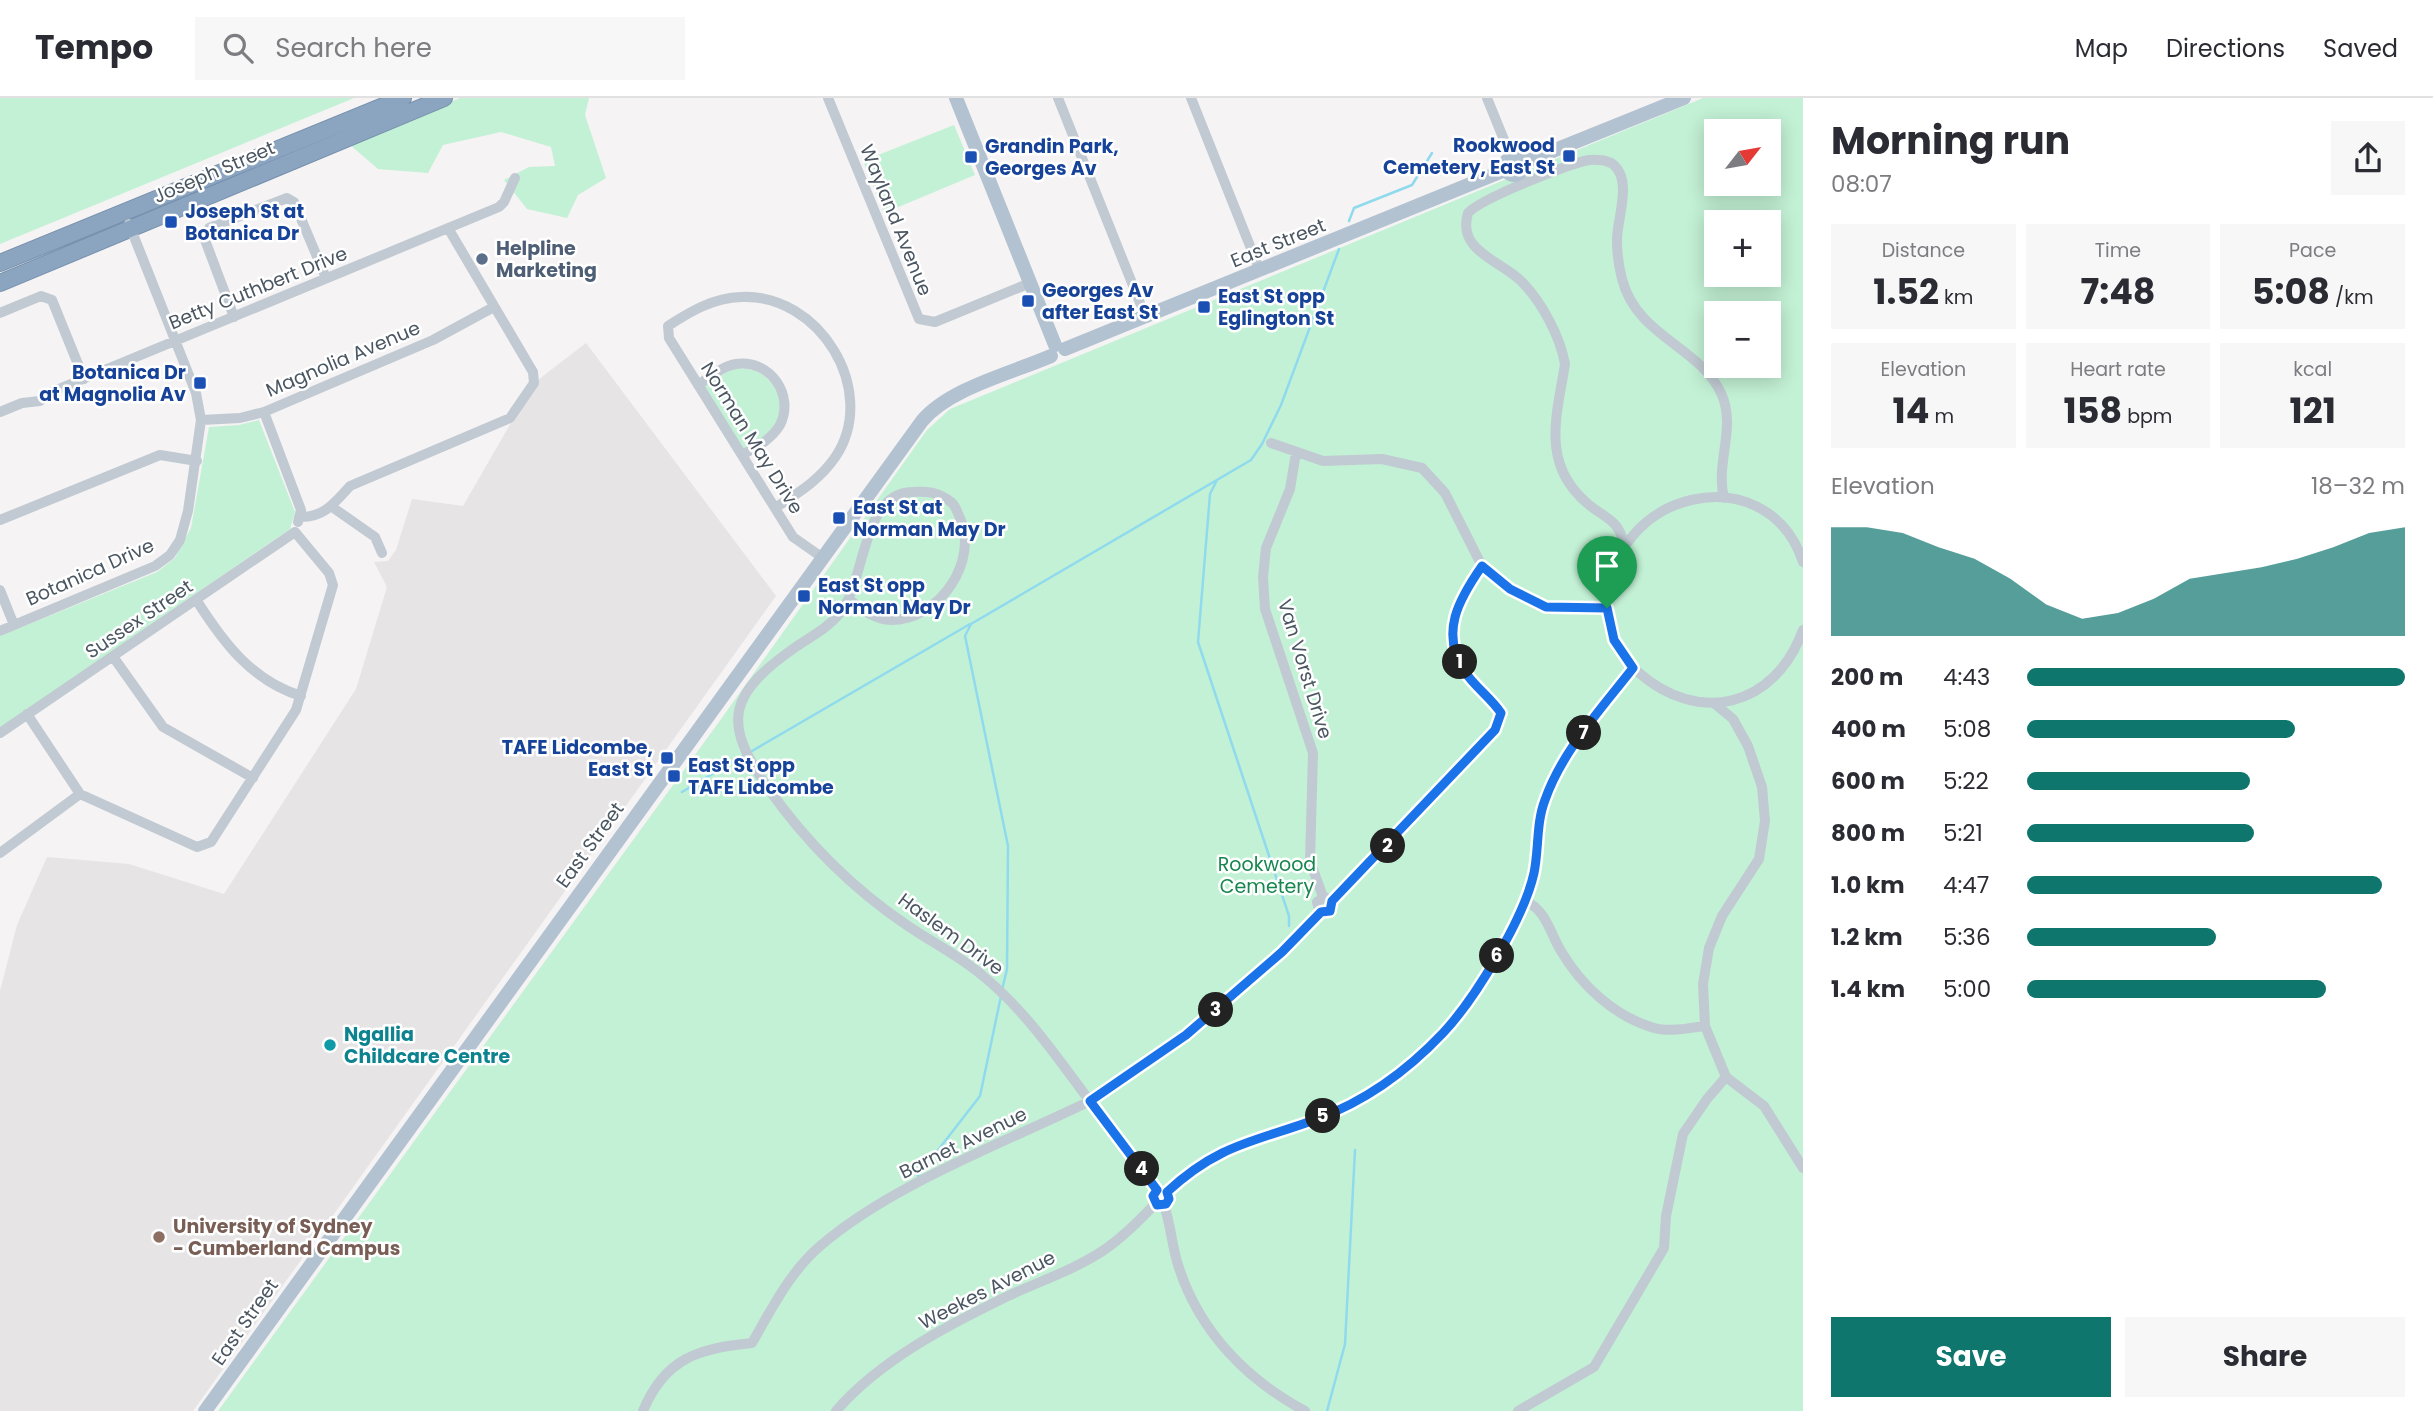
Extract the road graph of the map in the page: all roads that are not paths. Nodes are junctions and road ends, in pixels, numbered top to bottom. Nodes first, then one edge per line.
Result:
1 (403, 98) edge
2 (444, 98) edge
3 (828, 98) edge
4 (956, 98) edge
5 (1058, 98) edge
6 (1191, 98) edge
7 (1487, 98) edge
8 (1684, 98) edge
9 (1516, 170) junction
10 (515, 178) dead end
11 (125, 213) junction
12 (448, 228) junction
13 (132, 229) junction
14 (0, 262) edge
15 (1261, 271) junction
16 (326, 278) junction
17 (0, 283) edge
18 (1030, 283) junction
19 (492, 308) junction
20 (0, 313) edge
21 (234, 317) junction
22 (1146, 318) junction
23 (177, 340) junction
24 (1057, 350) junction
25 (84, 379) junction
26 (698, 385) junction
27 (0, 412) edge
28 (264, 412) junction
29 (201, 420) junction
30 (1271, 443) dead end
31 (1296, 453) junction
32 (742, 455) junction
33 (197, 461) junction
34 (1724, 498) junction
35 (332, 507) junction
36 (775, 508) junction
37 (299, 517) junction
38 (0, 520) edge
39 (295, 532) junction
40 (1624, 546) junction
41 (382, 552) dead end
42 (823, 558) junction
43 (1803, 562) edge
44 (1482, 566) junction
45 (0, 590) edge
46 (849, 599) junction
47 (197, 601) junction
48 (1607, 608) junction
49 (14, 625) junction
50 (1803, 630) edge
51 (0, 631) edge
52 (114, 658) junction
53 (1633, 668) junction
54 (301, 696) junction
55 (1742, 697) junction
56 (1715, 704) junction
57 (27, 715) junction
58 (1737, 726) junction
59 (0, 733) edge
60 (254, 778) junction
61 (80, 793) junction
62 (0, 853) edge
63 (1327, 899) junction
64 (1524, 900) junction
65 (1705, 1026) junction
66 (1726, 1077) junction
67 (1090, 1101) junction
68 (1803, 1168) edge
69 (1162, 1191) junction
70 (1160, 1204) junction
71 (205, 1411) edge
72 (643, 1411) edge
73 (836, 1411) edge
74 (1305, 1411) edge
75 (1518, 1411) edge

1 - 11 highway, Joseph Street
2 - 13 highway, Joseph Street
3 - 18 street, Wayland Avenue
4 - 18 main road
5 - 22 street
6 - 15 street
7 - 9 street
8 - 9 main road, East Street
9 - 15 main road, East Street
9 - 34 street
9 - 40 street
10 - 12 street, Betty Cuthbert Drive
11 - 13 street, Botanica Drive
11 - 14 highway, Joseph Street
12 - 16 street, Betty Cuthbert Drive
12 - 19 street
13 - 17 highway, Joseph Street
13 - 23 street, Botanica Drive
15 - 22 main road, East Street
16 - 21 street, Betty Cuthbert Drive
16 - 21 street
18 - 24 main road
19 - 28 street, Magnolia Avenue
19 - 35 street
20 - 25 street
21 - 23 street, Betty Cuthbert Drive
22 - 24 main road, East Street
23 - 25 street, Betty Cuthbert Drive
23 - 29 street, Botanica Drive
24 - 42 main road, East Street
25 - 27 street, Betty Cuthbert Drive
26 - 32 street, Norman May Drive
26 - 32 street
26 - 36 street, Norman May Drive
28 - 29 street, Magnolia Avenue
28 - 37 street
29 - 33 street, Botanica Drive
30 - 31 street
31 - 44 street
31 - 63 street, Van Vorst Drive
32 - 36 street, Norman May Drive
33 - 38 street
33 - 49 street, Botanica Drive
34 - 40 street
34 - 43 street
35 - 37 street
35 - 41 street
36 - 42 street, Norman May Drive
37 - 39 street
39 - 47 street, Sussex Street
39 - 54 street
40 - 48 street
42 - 71 main road, East Street
44 - 48 street
44 - 63 street, Barnet Avenue
45 - 49 street
46 - 46 street
46 - 67 street, Haslem Drive
47 - 52 street, Sussex Street
47 - 54 street
48 - 53 street
49 - 51 street, Botanica Drive
50 - 55 street
52 - 57 street, Sussex Street
52 - 60 street
53 - 56 street
53 - 64 street
54 - 60 street
55 - 56 street
55 - 58 street
56 - 58 street
57 - 59 street, Sussex Street
57 - 61 street
58 - 65 street
60 - 61 street
61 - 62 street
63 - 67 street, Barnet Avenue
64 - 65 street
64 - 69 street
65 - 66 street
66 - 68 street
66 - 75 street
67 - 69 street, Haslem Drive
67 - 72 street, Barnet Avenue
69 - 70 street
70 - 73 street, Weekes Avenue
70 - 74 street

